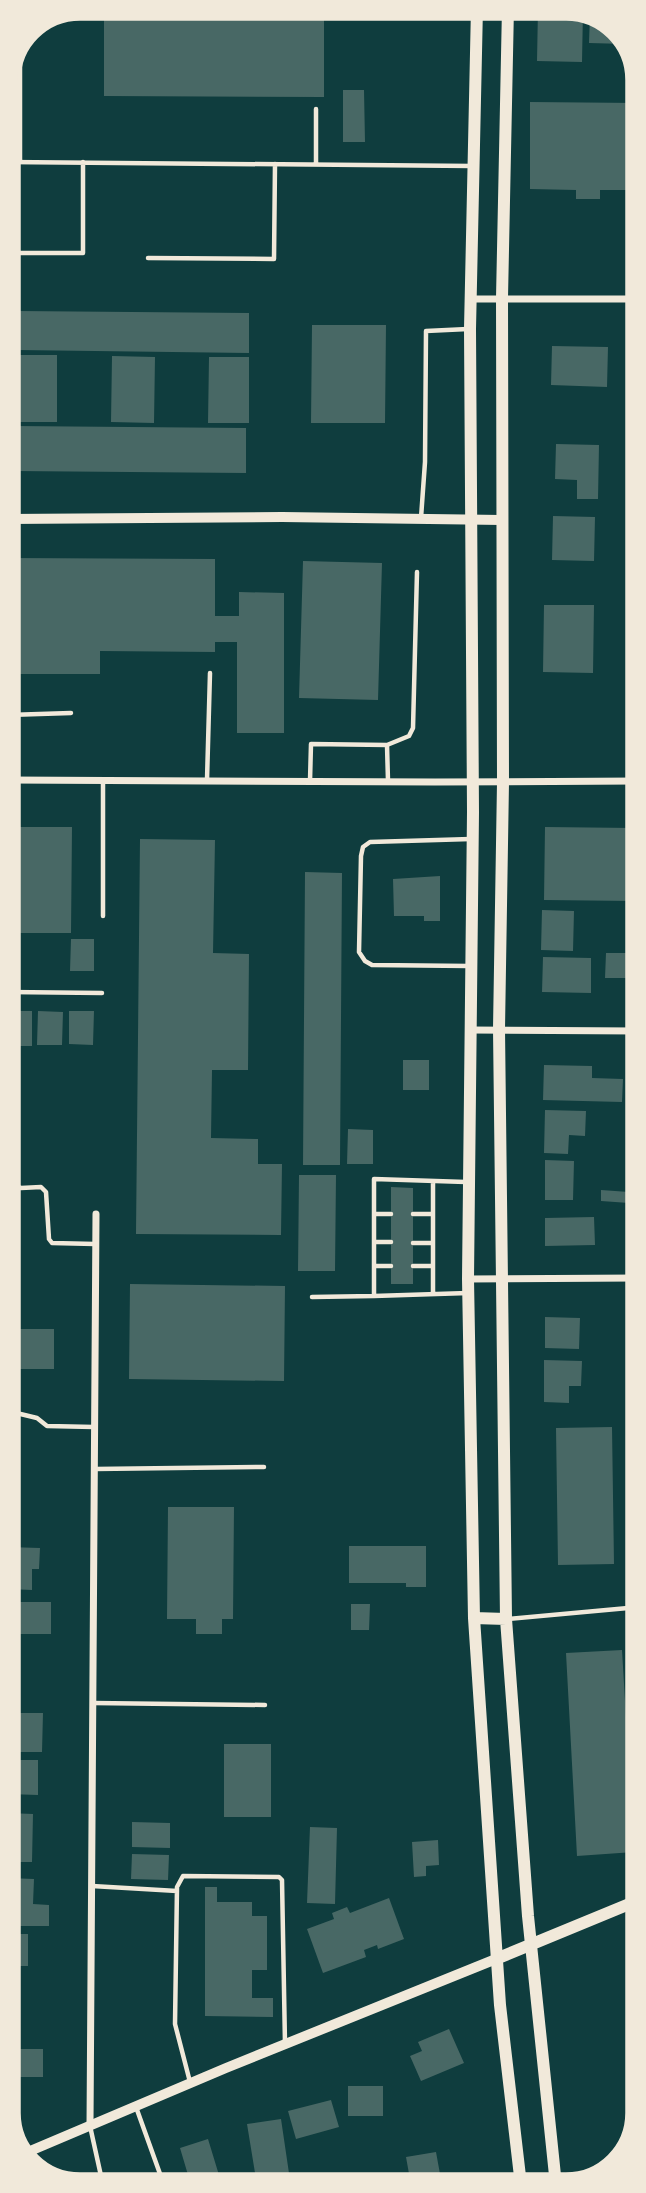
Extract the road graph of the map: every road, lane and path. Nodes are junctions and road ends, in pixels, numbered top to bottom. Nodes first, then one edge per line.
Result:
1 (477, 19) edge
2 (508, 19) edge
3 (20, 68) edge
4 (316, 109) dead end
5 (20, 162) joint
6 (83, 162) junction
7 (275, 164) junction
8 (316, 164) junction
9 (473, 166) junction
10 (19, 253) edge
11 (148, 258) dead end
12 (502, 298) junction
13 (470, 299) junction
14 (627, 299) edge
15 (470, 329) junction
16 (19, 519) edge
17 (421, 519) junction
18 (470, 520) junction
19 (502, 520) junction
20 (417, 572) dead end
21 (210, 673) dead end
22 (71, 713) dead end
23 (19, 715) edge
24 (387, 745) junction
25 (19, 780) edge
26 (103, 780) junction
27 (207, 780) junction
28 (310, 781) junction
29 (627, 781) edge
30 (388, 782) junction
31 (473, 782) junction
32 (503, 782) junction
33 (472, 839) junction
34 (103, 916) dead end
35 (471, 966) junction
36 (19, 992) edge
37 (103, 993) dead end
38 (470, 1030) junction
39 (499, 1030) junction
40 (627, 1031) edge
41 (433, 1181) junction
42 (469, 1182) junction
43 (19, 1186) edge
44 (96, 1214) dead end
45 (374, 1214) junction
46 (391, 1214) dead end
47 (413, 1214) dead end
48 (433, 1214) junction
49 (374, 1242) junction
50 (391, 1242) dead end
51 (413, 1243) dead end
52 (433, 1243) junction
53 (95, 1244) junction
54 (374, 1266) junction
55 (391, 1266) dead end
56 (413, 1266) dead end
57 (433, 1266) junction
58 (468, 1279) junction
59 (502, 1279) junction
60 (627, 1279) edge
61 (433, 1293) junction
62 (469, 1293) junction
63 (374, 1296) junction
64 (312, 1297) dead end
65 (19, 1414) edge
66 (94, 1427) junction
67 (264, 1467) dead end
68 (94, 1469) junction
69 (627, 1608) edge
70 (474, 1618) junction
71 (506, 1619) junction
72 (93, 1703) junction
73 (265, 1705) dead end
74 (92, 1886) junction
75 (177, 1891) junction
76 (627, 1905) edge
77 (530, 1944) junction
78 (496, 1959) junction
79 (285, 2044) junction
80 (190, 2083) junction
81 (136, 2106) junction
82 (90, 2125) junction
83 (32, 2150) edge
84 (101, 2174) edge
85 (160, 2174) edge
86 (520, 2174) edge
87 (555, 2174) edge

1 - 9 main road
2 - 12 main road
3 - 5 lane
4 - 8 lane
5 - 6 lane
6 - 7 lane
6 - 10 lane
7 - 8 lane
7 - 11 lane
8 - 9 lane
9 - 13 main road
12 - 13 street
12 - 14 street
12 - 19 main road
13 - 15 main road
15 - 17 lane
15 - 18 main road
16 - 17 street
17 - 18 street
18 - 19 street
18 - 31 main road
19 - 32 main road
20 - 24 lane
21 - 27 lane
22 - 23 lane
24 - 28 lane
24 - 30 lane
25 - 26 street
26 - 27 street
26 - 34 lane
27 - 28 street
28 - 30 street
29 - 32 street
30 - 31 street
31 - 32 street
31 - 33 main road
32 - 39 main road
33 - 35 main road
33 - 35 lane
35 - 38 main road
36 - 37 lane
38 - 39 street
38 - 42 main road
39 - 40 street
39 - 59 main road
41 - 42 lane
41 - 45 lane
41 - 48 lane
42 - 58 main road
43 - 53 lane
44 - 53 street
45 - 46 lane
45 - 49 lane
47 - 48 lane
48 - 52 lane
49 - 50 lane
49 - 54 lane
51 - 52 lane
52 - 57 lane
53 - 66 street
54 - 55 lane
54 - 63 lane
56 - 57 lane
57 - 61 lane
58 - 59 street
58 - 62 main road
59 - 60 street
59 - 71 main road
61 - 62 lane
61 - 63 lane
62 - 70 main road
63 - 64 lane
65 - 66 lane
66 - 68 street
67 - 68 lane
68 - 72 street
69 - 71 lane
70 - 71 main road
70 - 78 main road
71 - 77 main road
72 - 73 lane
72 - 74 street
74 - 75 lane
74 - 82 street
75 - 79 lane
75 - 80 lane
76 - 77 main road
77 - 78 main road
77 - 87 main road
78 - 79 street
78 - 86 main road
79 - 80 street
80 - 81 street
81 - 82 street
81 - 85 lane
82 - 83 street
82 - 84 lane

